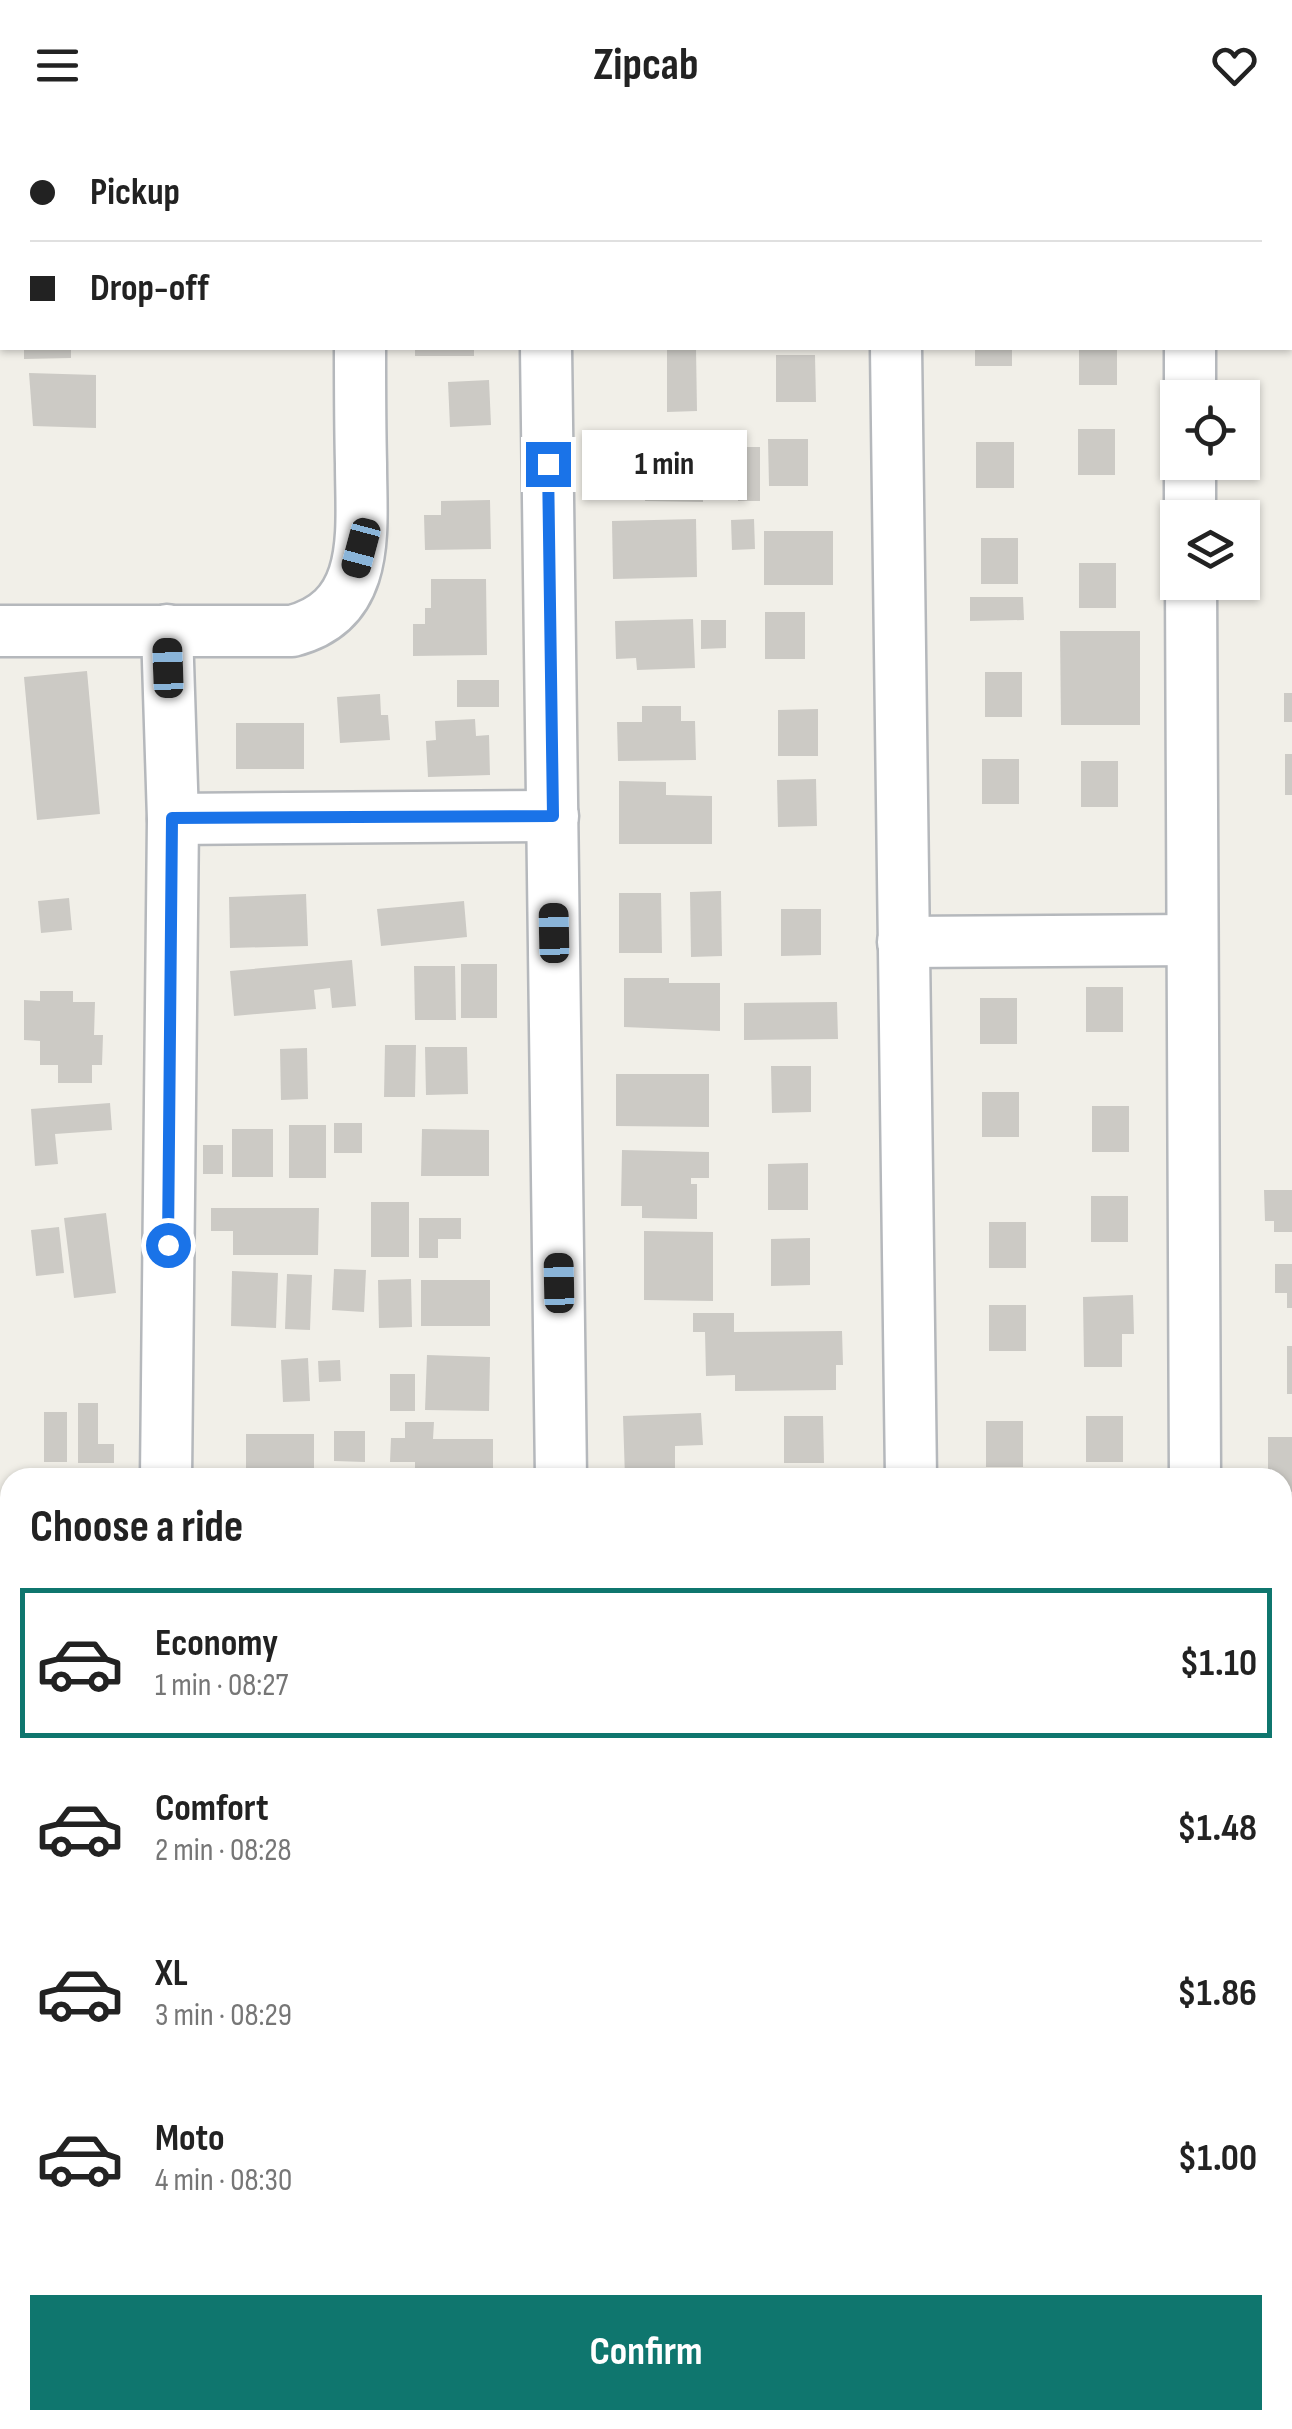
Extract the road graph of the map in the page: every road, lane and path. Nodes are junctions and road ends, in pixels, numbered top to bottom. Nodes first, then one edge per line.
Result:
1 (360, 350) edge
2 (546, 350) edge
3 (896, 350) edge
4 (1190, 350) edge
5 (1190, 380) edge
6 (1190, 600) edge
7 (167, 630) junction
8 (0, 631) edge
9 (553, 816) junction
10 (172, 818) junction
11 (1192, 940) junction
12 (904, 942) junction
13 (166, 1468) edge
14 (561, 1468) edge
15 (910, 1468) edge
16 (1194, 1468) edge

1 - 7 street
2 - 9 street
3 - 12 street
4 - 5 street
6 - 11 street
7 - 8 street
7 - 10 street
9 - 10 street
9 - 14 street
10 - 13 street
11 - 12 street
11 - 16 street
12 - 15 street

